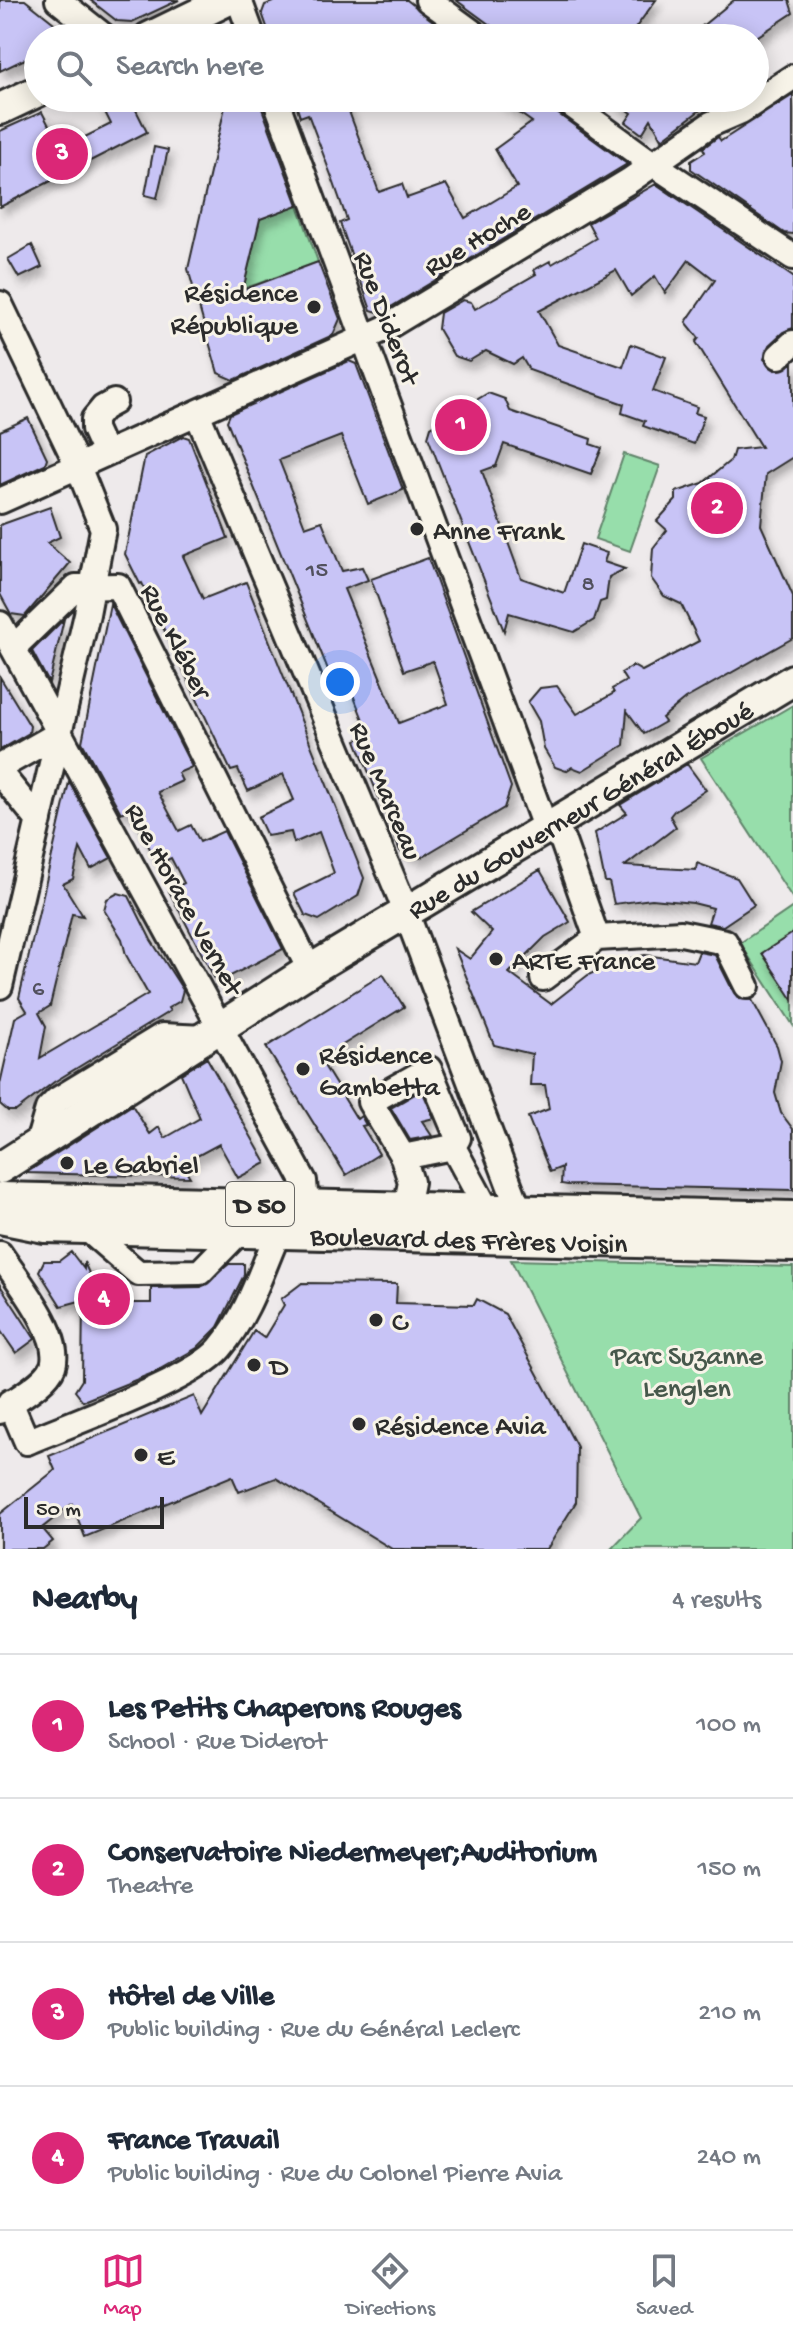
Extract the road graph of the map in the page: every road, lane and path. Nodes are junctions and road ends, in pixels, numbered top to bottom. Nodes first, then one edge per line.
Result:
1 (58, 0) edge
2 (227, 0) edge
3 (239, 0) edge
4 (428, 0) edge
5 (88, 24) edge
6 (178, 24) edge
7 (248, 24) edge
8 (461, 24) edge
9 (793, 77) edge
10 (769, 93) edge
11 (24, 98) edge
12 (0, 109) edge
13 (280, 112) edge
14 (582, 112) edge
15 (739, 112) edge
16 (654, 164) junction
17 (791, 253) edge
18 (0, 304) edge
19 (366, 338) junction
20 (114, 402) dead end
21 (197, 413) junction
22 (104, 451) junction
23 (77, 464) junction
24 (0, 501) edge
25 (94, 584) junction
26 (0, 624) edge
27 (13, 648) junction
28 (793, 680) edge
29 (60, 733) junction
30 (0, 767) edge
31 (0, 773) edge
32 (39, 821) junction
33 (545, 827) junction
34 (404, 914) junction
35 (597, 938) junction
36 (310, 970) junction
37 (543, 978) dead end
38 (0, 986) edge
39 (747, 986) dead end
40 (213, 1032) junction
41 (453, 1147) junction
42 (403, 1157) junction
43 (0, 1168) edge
44 (0, 1198) edge
45 (306, 1205) junction
46 (406, 1208) junction
47 (487, 1210) junction
48 (520, 1211) junction
49 (793, 1217) edge
50 (0, 1218) edge
51 (86, 1228) junction
52 (239, 1232) junction
53 (278, 1233) junction
54 (528, 1240) junction
55 (793, 1246) edge
56 (0, 1254) edge
57 (5, 1407) edge

1 - 5 street
2 - 6 main road
3 - 7 street
4 - 8 street
9 - 10 street, Rue Hoche
11 - 12 main road
13 - 19 street, Rue Diderot
14 - 16 street
15 - 16 street, Rue Hoche
16 - 17 street
16 - 19 street, Rue Hoche
18 - 23 street, Rue Kléber
19 - 21 street, Rue Hoche
19 - 33 street, Rue Diderot
20 - 22 street
21 - 22 street, Rue Hoche
21 - 34 street, Rue Marceau
22 - 23 street, Rue Hoche
23 - 24 street, Rue Hoche
23 - 25 street, Rue Kléber
25 - 27 street
25 - 29 street
25 - 36 street, Rue Kléber
26 - 27 street, Rue Horace Vernet
27 - 29 street, Rue Horace Vernet
28 - 33 main road, Rue du Gouverneur Général Éboué
29 - 30 street
29 - 32 street
29 - 40 street, Rue Horace Vernet
31 - 32 street
32 - 38 street
33 - 34 main road, Rue du Gouverneur Général Éboué
33 - 35 street, Rue Diderot
34 - 36 main road, Rue du Gouverneur Général Éboué
34 - 48 street, Rue Marceau
35 - 37 street
35 - 39 street
36 - 40 main road, Rue du Gouverneur Général Éboué
40 - 43 main road, Rue du Gouverneur Général Éboué
40 - 45 street, Rue Horace Vernet
41 - 42 street
41 - 42 street
41 - 47 street
42 - 46 street
44 - 45 main road, Boulevard des Frères Voisin / D 50
45 - 46 main road, Boulevard des Frères Voisin / D 50
46 - 47 main road, Boulevard des Frères Voisin / D 50
47 - 48 main road, Boulevard des Frères Voisin / D 50
48 - 49 main road, Boulevard des Frères Voisin / D 50
48 - 54 street, Rue Marceau
50 - 51 main road, Boulevard des Frères Voisin / D 50
51 - 52 main road, Boulevard des Frères Voisin / D 50
51 - 52 street
52 - 53 main road, Boulevard des Frères Voisin / D 50
53 - 54 main road, Boulevard des Frères Voisin / D 50
53 - 57 street
54 - 55 main road, Boulevard des Frères Voisin / D 50
56 - 57 street

